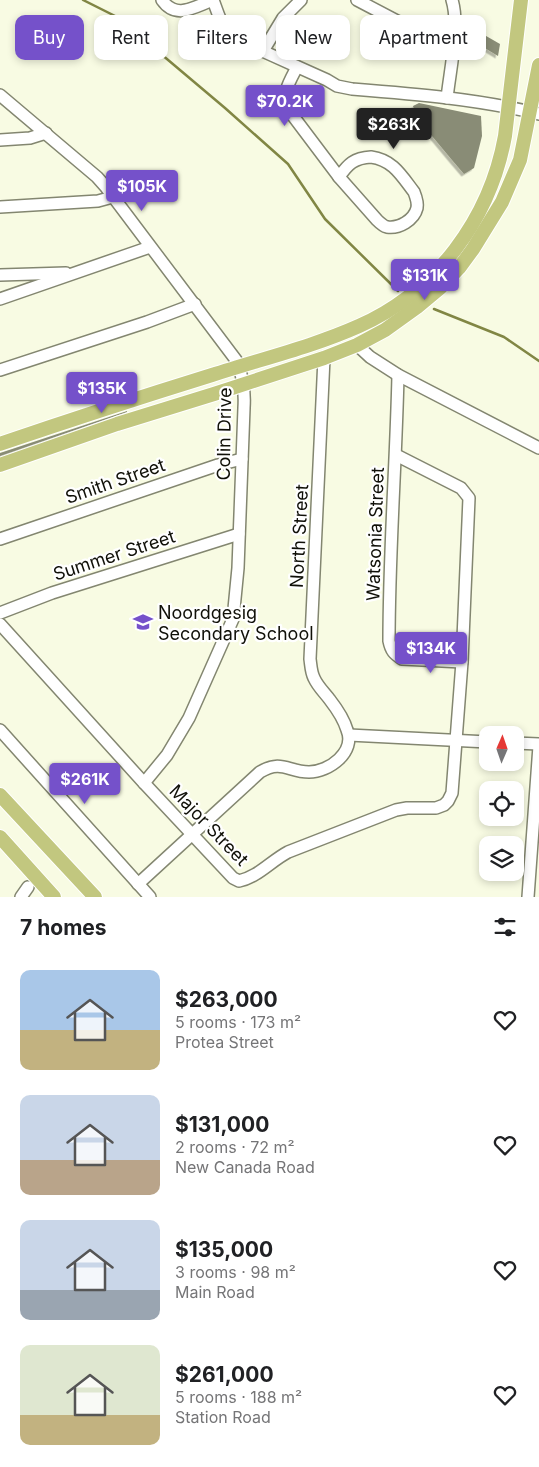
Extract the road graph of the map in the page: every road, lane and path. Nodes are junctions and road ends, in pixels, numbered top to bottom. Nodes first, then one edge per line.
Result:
1 (162, 0) edge
2 (213, 0) edge
3 (301, 0) edge
4 (357, 0) edge
5 (452, 0) edge
6 (522, 0) edge
7 (219, 15) edge
8 (386, 15) edge
9 (454, 15) edge
10 (266, 48) edge
11 (266, 52) edge
12 (452, 60) edge
13 (539, 65) edge
14 (297, 66) junction
15 (0, 95) edge
16 (448, 98) junction
17 (509, 107) junction
18 (534, 113) edge
19 (46, 133) junction
20 (0, 140) edge
21 (339, 177) junction
22 (113, 195) junction
23 (0, 207) edge
24 (150, 246) junction
25 (77, 272) junction
26 (0, 275) edge
27 (0, 299) edge
28 (195, 304) junction
29 (357, 345) junction
30 (324, 358) junction
31 (239, 366) junction
32 (0, 370) edge
33 (398, 375) junction
34 (243, 385) junction
35 (0, 444) edge
36 (539, 448) edge
37 (396, 455) junction
38 (242, 459) junction
39 (0, 465) edge
40 (240, 534) junction
41 (0, 538) edge
42 (0, 613) edge
43 (0, 624) edge
44 (462, 662) junction
45 (0, 730) edge
46 (349, 735) junction
47 (457, 741) junction
48 (479, 742) edge
49 (524, 744) edge
50 (539, 745) edge
51 (144, 783) junction
52 (0, 796) edge
53 (192, 834) junction
54 (0, 837) edge
55 (138, 884) junction
56 (28, 887) dead end
57 (20, 897) edge
58 (54, 897) edge
59 (95, 897) edge
60 (150, 897) edge
61 (528, 897) edge

1 - 2 street
2 - 7 street
3 - 10 street
4 - 8 street
5 - 9 street
6 - 17 main road
11 - 14 street
12 - 16 street
13 - 18 main road
14 - 16 street
14 - 21 street
15 - 19 street, Colin Drive
16 - 17 street
17 - 18 street
17 - 31 main road
18 - 29 main road
19 - 20 street
19 - 22 street, Colin Drive
21 - 21 street
22 - 23 street
22 - 24 street, Colin Drive
24 - 25 street
24 - 28 street, Colin Drive
25 - 26 street
25 - 27 street
28 - 31 street, Colin Drive
28 - 32 street
29 - 30 main road
29 - 33 street
30 - 34 main road
30 - 46 street, North Street
31 - 34 street, Colin Drive
31 - 35 main road
33 - 36 street
33 - 37 street, Watsonia Street
34 - 38 street, Colin Drive
34 - 39 main road
37 - 44 street
37 - 44 street, Watsonia Street
38 - 40 street, Colin Drive
38 - 41 street, Smith Street
40 - 42 street, Summer Street
40 - 51 street, Colin Drive
43 - 51 street, Major Street
44 - 47 street
45 - 55 street
46 - 47 street
46 - 53 street
47 - 48 street
47 - 53 street, Major Street
49 - 50 street
50 - 61 street
51 - 53 street, Major Street
52 - 59 main road
53 - 55 street
54 - 58 main road
55 - 60 street
56 - 57 street

